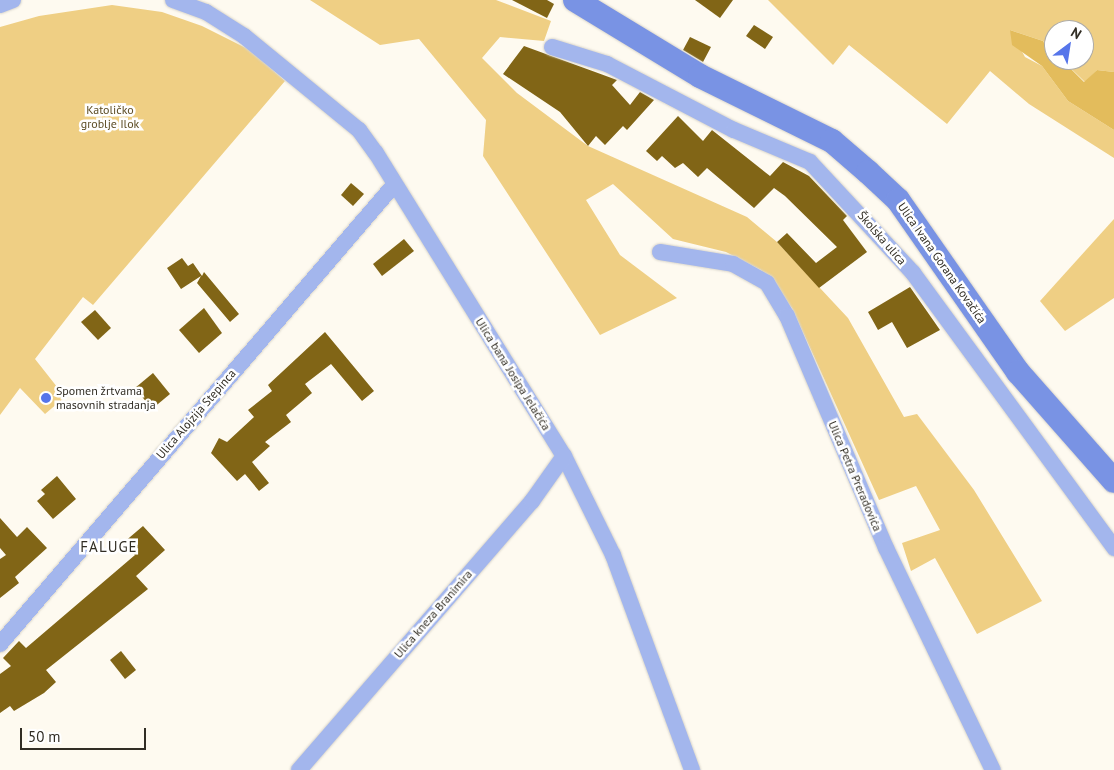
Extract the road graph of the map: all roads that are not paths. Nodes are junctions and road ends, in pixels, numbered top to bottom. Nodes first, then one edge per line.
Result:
1 (13, 0) edge
2 (173, 0) edge
3 (575, 0) edge
4 (0, 5) edge
5 (552, 47) dead end
6 (394, 186) junction
7 (660, 252) dead end
8 (564, 456) junction
9 (1114, 481) edge
10 (1114, 548) edge
11 (0, 644) edge
12 (299, 770) edge
13 (692, 770) edge
14 (993, 770) edge

1 - 4 street
2 - 6 street, Ulica bana Josipa Jelačića
3 - 9 main road, Ulica Ivana Gorana Kovačića
5 - 10 street, Školska ulica
6 - 8 street, Ulica bana Josipa Jelačića
6 - 11 street, Ulica Alojzija Stepinca
7 - 14 street, Ulica Petra Preradovića
8 - 12 street, Ulica kneza Branimira
8 - 13 street, Ulica bana Josipa Jelačića

